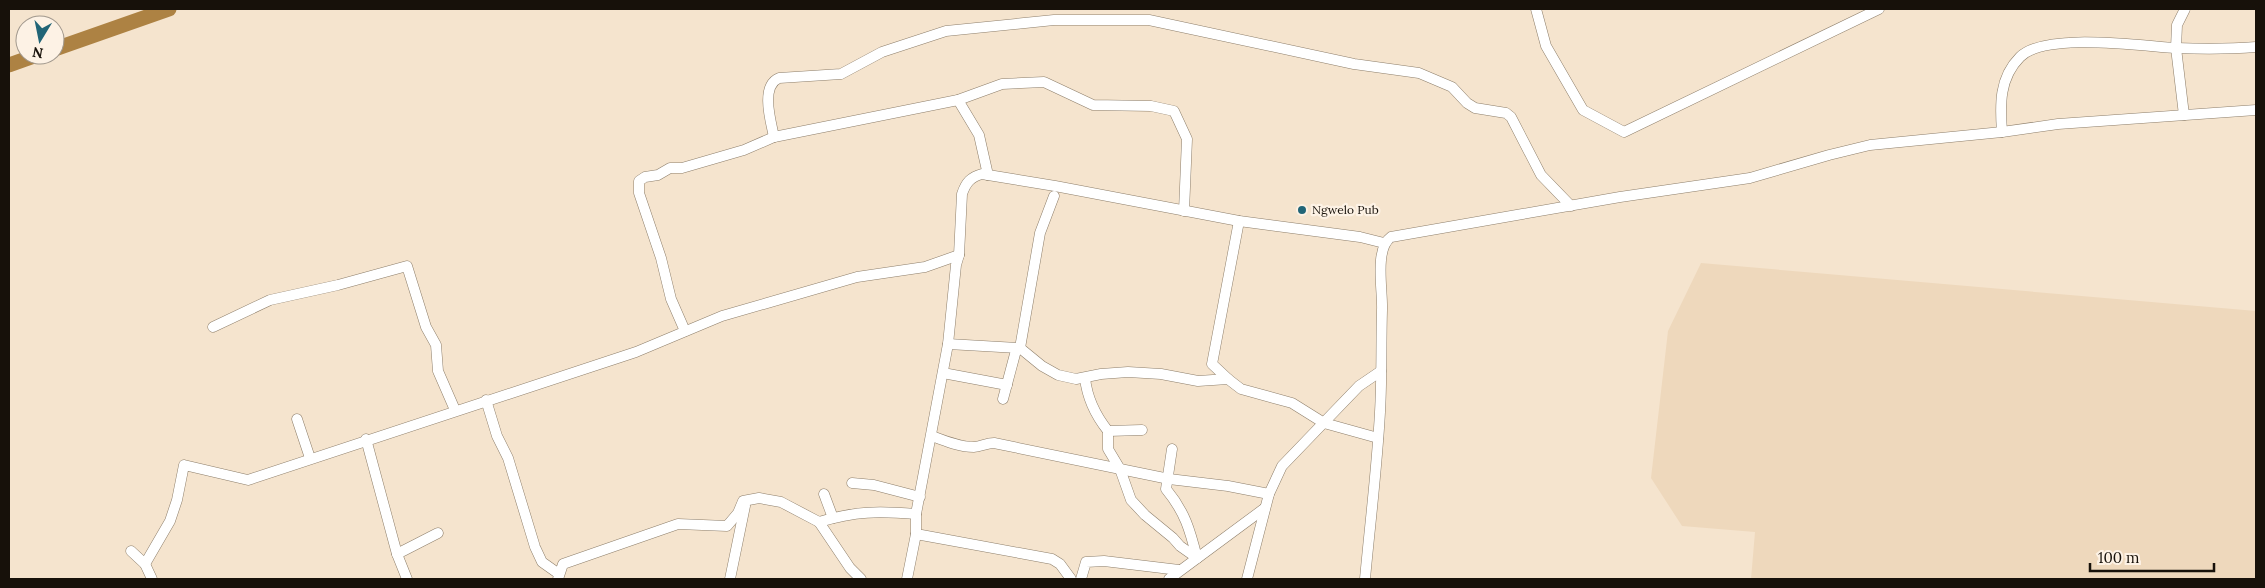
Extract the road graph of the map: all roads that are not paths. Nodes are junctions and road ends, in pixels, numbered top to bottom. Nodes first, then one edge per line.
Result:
1 (1536, 9) edge
2 (1879, 9) edge
3 (2186, 9) edge
4 (2256, 47) edge
5 (2176, 48) junction
6 (958, 100) junction
7 (2256, 110) edge
8 (2184, 115) junction
9 (2002, 132) junction
10 (774, 137) junction
11 (988, 175) junction
12 (1054, 196) dead end
13 (1571, 206) junction
14 (1184, 211) junction
15 (1239, 221) junction
16 (1384, 244) junction
17 (959, 255) junction
18 (213, 327) dead end
19 (685, 331) junction
20 (948, 344) junction
21 (1017, 351) junction
22 (1382, 371) junction
23 (943, 372) junction
24 (1085, 378) junction
25 (1228, 379) junction
26 (1007, 385) junction
27 (1003, 398) dead end
28 (486, 400) junction
29 (455, 410) junction
30 (297, 419) dead end
31 (1324, 423) junction
32 (1142, 430) dead end
33 (1108, 431) junction
34 (932, 436) junction
35 (1378, 438) junction
36 (366, 439) junction
37 (1172, 448) dead end
38 (310, 458) junction
39 (1120, 469) junction
40 (1167, 479) junction
41 (852, 483) dead end
42 (824, 494) dead end
43 (1269, 494) junction
44 (920, 497) junction
45 (747, 500) junction
46 (1266, 507) junction
47 (916, 514) junction
48 (833, 518) junction
49 (819, 522) junction
50 (438, 533) dead end
51 (916, 534) junction
52 (131, 551) dead end
53 (397, 554) junction
54 (1197, 558) junction
55 (145, 564) junction
56 (1179, 570) junction
57 (559, 576) edge
58 (150, 578) edge
59 (406, 579) edge
60 (730, 579) edge
61 (861, 579) edge
62 (907, 579) edge
63 (1071, 579) edge
64 (1081, 579) edge
65 (1169, 579) edge
66 (1247, 579) edge
67 (1365, 579) edge

1 - 2 street
3 - 5 street
4 - 5 street
5 - 8 street
5 - 9 street
6 - 10 street
6 - 11 street
6 - 14 street
7 - 8 street
8 - 9 street
9 - 13 street
10 - 13 street
10 - 19 street
11 - 14 street
11 - 17 street
12 - 21 street
13 - 16 street
14 - 15 street
15 - 16 street
15 - 25 street
16 - 22 street
17 - 19 street
17 - 20 street
18 - 29 street
19 - 28 street
20 - 21 street
20 - 23 street
21 - 24 street
21 - 26 street
22 - 31 street
22 - 35 street
23 - 26 street
23 - 34 street
24 - 25 street
24 - 33 street
25 - 31 street
26 - 27 street
28 - 29 street
28 - 57 street
29 - 36 street
30 - 38 street
31 - 35 street
31 - 43 street
32 - 33 street
33 - 39 street
34 - 39 street
34 - 44 street
35 - 67 street
36 - 38 street
36 - 53 street
37 - 40 street
38 - 55 street
39 - 40 street
39 - 54 street
40 - 43 street
40 - 54 street
41 - 44 street
42 - 48 street
43 - 46 street
44 - 47 street
45 - 49 street
45 - 57 street
45 - 60 street
46 - 54 street
46 - 66 street
47 - 48 street
47 - 51 street
48 - 49 street
49 - 61 street
50 - 53 street
51 - 62 street
51 - 63 street
52 - 55 street
53 - 59 street
54 - 56 street
55 - 58 street
56 - 64 street
56 - 65 street

